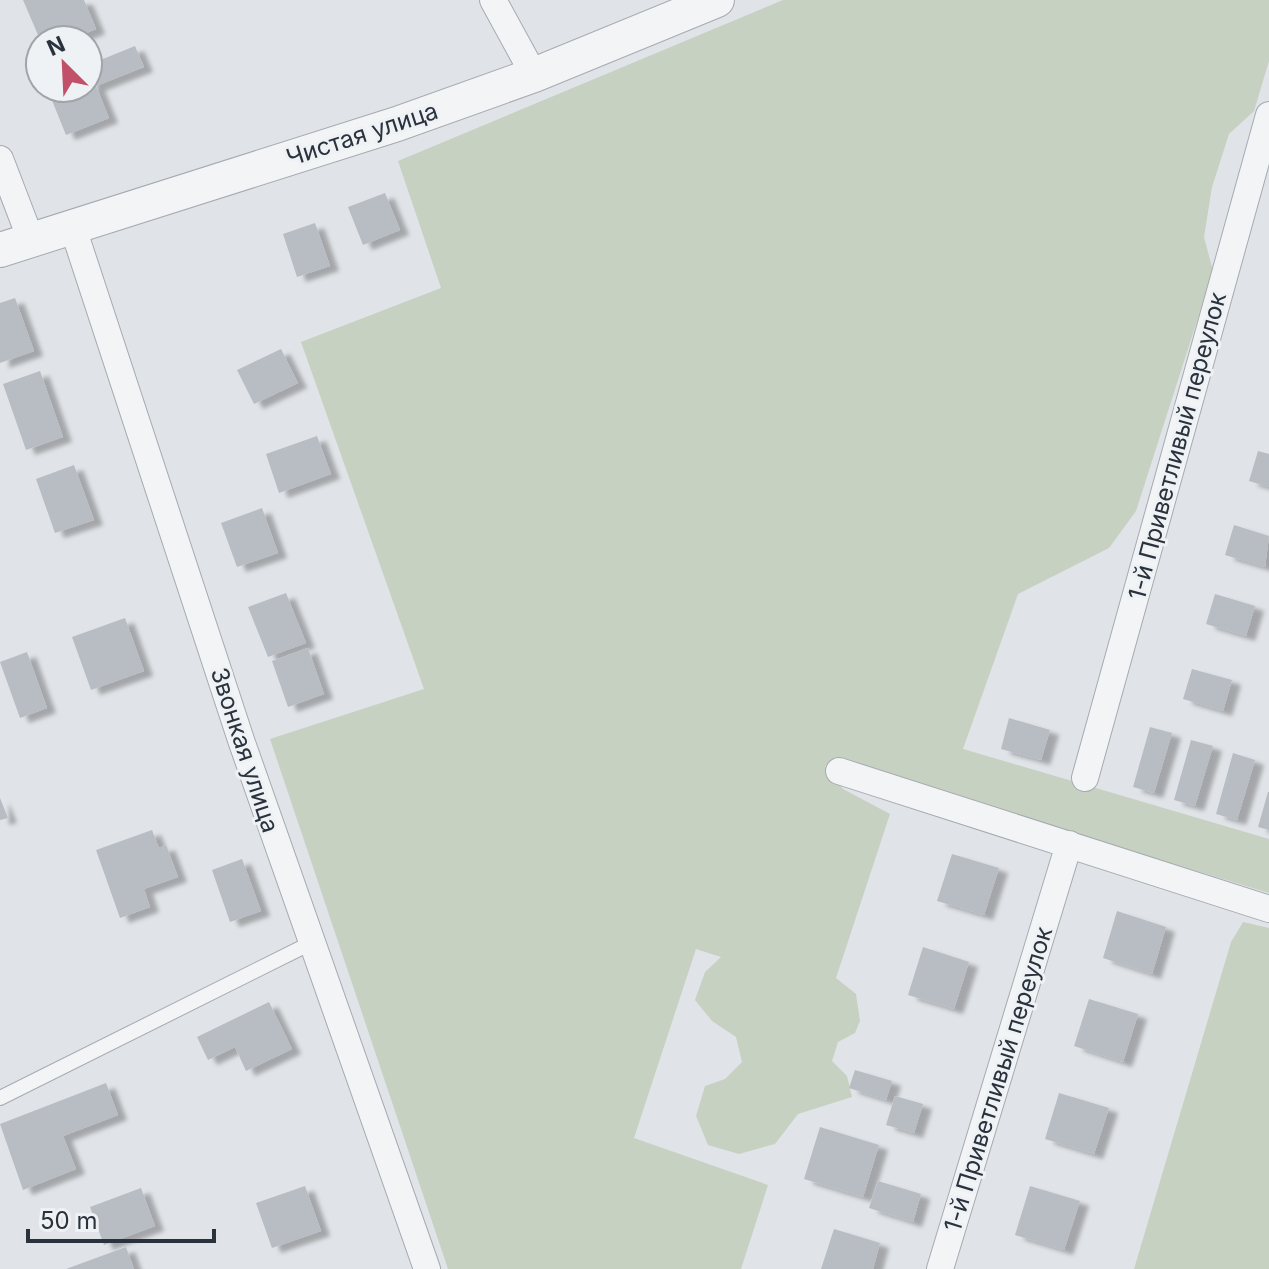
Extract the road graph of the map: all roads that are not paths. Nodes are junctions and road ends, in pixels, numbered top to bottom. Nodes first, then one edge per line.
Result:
1 (493, 0) edge
2 (717, 0) edge
3 (534, 75) junction
4 (1269, 115) edge
5 (0, 159) edge
6 (73, 228) junction
7 (15, 245) edge
8 (839, 771) dead end
9 (1085, 778) dead end
10 (1069, 844) junction
11 (1269, 909) edge
12 (311, 943) junction
13 (0, 1098) edge
14 (427, 1269) edge
15 (940, 1269) edge

1 - 3 street
2 - 3 street, Чистая улица
3 - 6 street, Чистая улица
4 - 9 street, 1-й Приветливый переулок
5 - 7 street
6 - 7 street, Чистая улица
6 - 12 street, Звонкая улица
8 - 10 street
10 - 11 street
10 - 15 street, 1-й Приветливый переулок
12 - 13 lane
12 - 14 street, Звонкая улица

